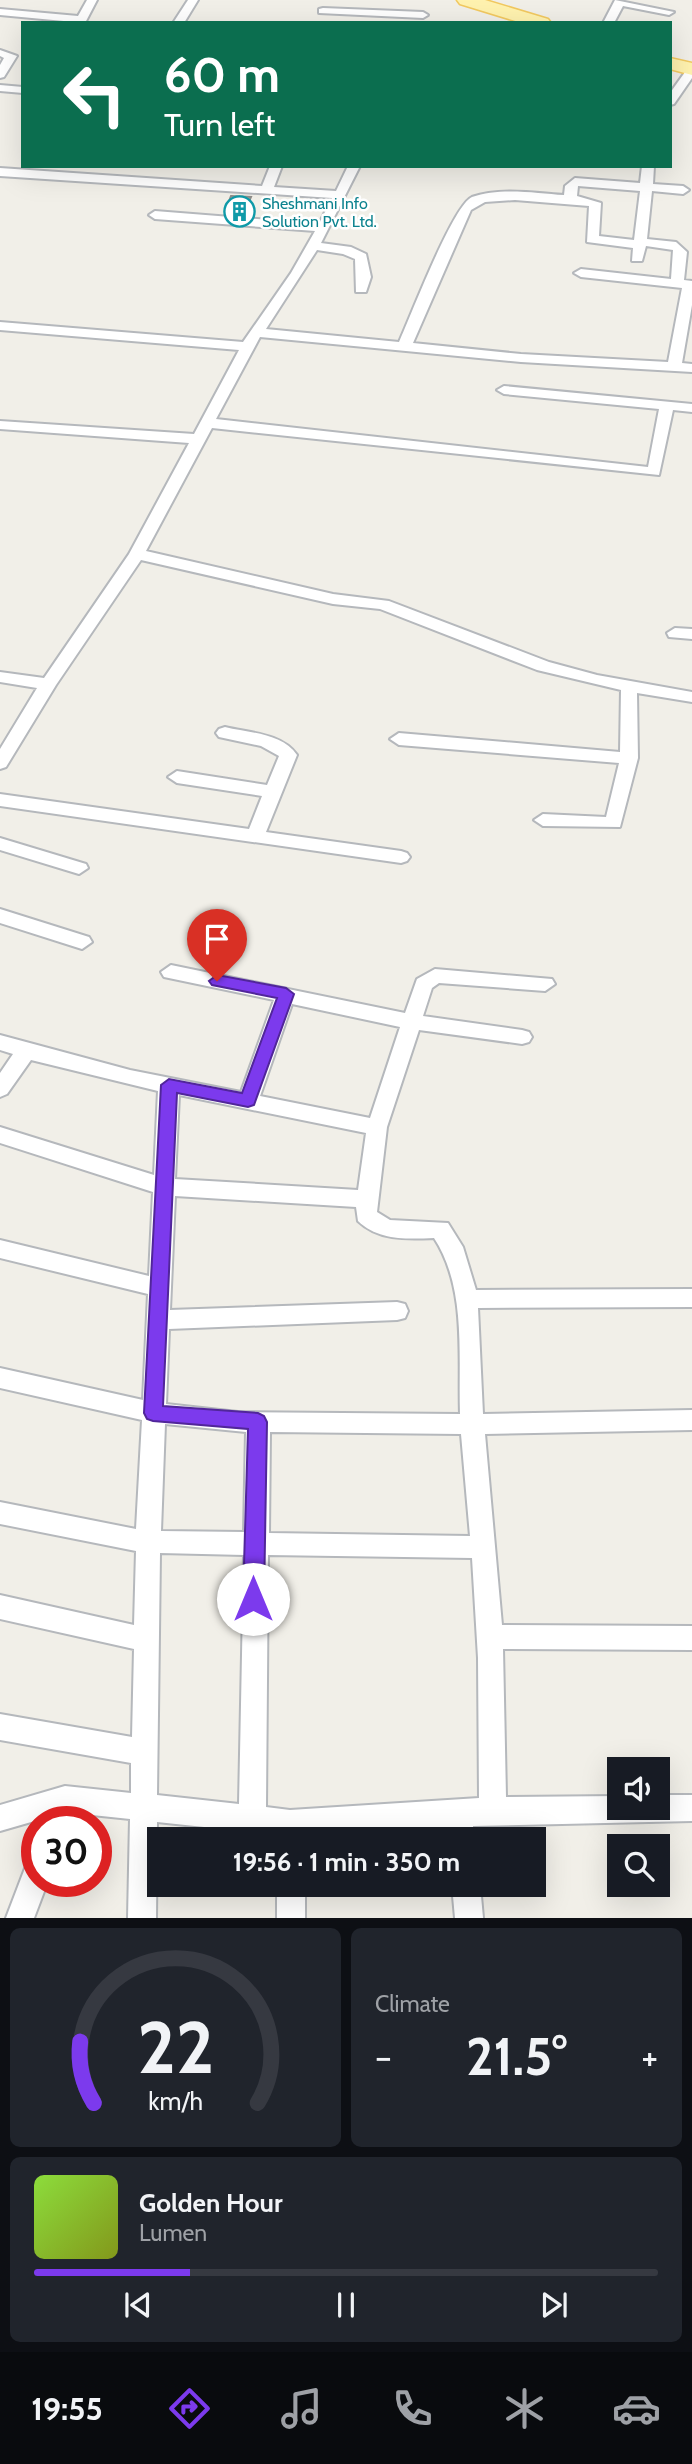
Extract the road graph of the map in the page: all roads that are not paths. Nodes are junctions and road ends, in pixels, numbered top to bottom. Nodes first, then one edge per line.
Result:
1 (92, 0) edge
2 (193, 0) edge
3 (430, 0) edge
4 (466, 0) edge
5 (486, 0) edge
6 (620, 1) edge
7 (323, 10) dead end
8 (0, 12) edge
9 (669, 12) dead end
10 (421, 19) edge
11 (80, 21) edge
12 (179, 21) edge
13 (535, 21) edge
14 (554, 21) edge
15 (609, 21) edge
16 (0, 53) edge
17 (672, 57) edge
18 (692, 63) edge
19 (672, 64) edge
20 (692, 70) edge
21 (0, 75) edge
22 (0, 88) edge
23 (21, 90) edge
24 (672, 95) edge
25 (275, 168) edge
26 (353, 168) edge
27 (648, 168) edge
28 (0, 172) edge
29 (645, 187) junction
30 (267, 190) junction
31 (683, 190) dead end
32 (340, 195) junction
33 (570, 200) junction
34 (155, 215) dead end
35 (324, 228) junction
36 (313, 246) junction
37 (639, 249) junction
38 (581, 273) dead end
39 (686, 284) edge
40 (361, 289) dead end
41 (0, 326) edge
42 (256, 332) junction
43 (404, 346) junction
44 (248, 347) junction
45 (674, 367) junction
46 (692, 368) edge
47 (505, 390) dead end
48 (667, 405) junction
49 (692, 408) edge
50 (209, 423) junction
51 (0, 425) edge
52 (200, 439) junction
53 (137, 554) junction
54 (0, 677) edge
55 (48, 684) junction
56 (629, 687) junction
57 (692, 697) edge
58 (225, 733) dead end
59 (399, 739) dead end
60 (629, 758) junction
61 (0, 763) edge
62 (177, 778) dead end
63 (275, 792) junction
64 (0, 800) edge
65 (543, 820) dead end
66 (254, 838) junction
67 (0, 845) edge
68 (401, 857) dead end
69 (79, 868) dead end
70 (0, 916) edge
71 (82, 942) dead end
72 (171, 972) dead end
73 (545, 984) dead end
74 (286, 994) junction
75 (412, 1022) junction
76 (522, 1037) dead end
77 (0, 1042) edge
78 (26, 1051) junction
79 (169, 1085) junction
80 (0, 1089) edge
81 (248, 1100) junction
82 (377, 1127) junction
83 (0, 1135) edge
84 (164, 1187) junction
85 (368, 1199) junction
86 (0, 1249) edge
87 (159, 1287) junction
88 (692, 1298) edge
89 (466, 1299) junction
90 (397, 1311) dead end
91 (157, 1320) junction
92 (0, 1378) edge
93 (153, 1413) junction
94 (692, 1420) edge
95 (258, 1422) junction
96 (472, 1424) junction
97 (0, 1513) edge
98 (148, 1542) junction
99 (253, 1544) junction
100 (484, 1547) junction
101 (0, 1607) edge
102 (490, 1637) junction
103 (692, 1638) edge
104 (146, 1640) junction
105 (0, 1727) edge
106 (144, 1752) junction
107 (142, 1808) junction
108 (692, 1808) edge
109 (112, 1809) edge
110 (493, 1811) junction
111 (21, 1815) edge
112 (0, 1818) edge
113 (252, 1821) junction
114 (459, 1826) edge
115 (275, 1827) edge
116 (425, 1827) edge
117 (27, 1897) edge
118 (291, 1897) edge
119 (467, 1897) edge
120 (19, 1918) edge
121 (142, 1918) edge
122 (292, 1918) edge
123 (469, 1918) edge

1 - 11 street
2 - 12 street
3 - 10 street
4 - 13 main road
5 - 14 main road
6 - 9 street
6 - 15 street
7 - 10 street
8 - 11 street
16 - 21 street
17 - 18 main road
19 - 20 main road
20 - 24 street
22 - 23 street
25 - 30 street
26 - 32 street
27 - 29 street
28 - 30 street
29 - 31 street
29 - 33 street
29 - 37 street
30 - 32 street
32 - 35 street
33 - 37 street
33 - 43 street
34 - 35 street
35 - 36 street
36 - 40 street
36 - 42 street
37 - 39 street
38 - 39 street
39 - 45 street
41 - 44 street
42 - 43 street
42 - 44 street
43 - 45 street
44 - 50 street
45 - 46 street
47 - 48 street
48 - 49 street
48 - 50 street
50 - 52 street
51 - 52 street
52 - 53 street
53 - 55 street
53 - 56 street
54 - 55 street
55 - 61 street
56 - 57 street
56 - 60 street
58 - 63 street
59 - 60 street
60 - 65 street
62 - 63 street
63 - 66 street
64 - 66 street
66 - 68 street
67 - 69 street
70 - 71 street
72 - 74 street
73 - 75 street
74 - 75 street
74 - 81 street
75 - 76 street
75 - 82 street
77 - 78 street
78 - 79 street
78 - 80 street
79 - 81 street
79 - 84 street
81 - 82 street
82 - 85 street
83 - 84 street
84 - 85 street
84 - 87 street
85 - 89 street
86 - 87 street
87 - 91 street
88 - 89 street
89 - 96 street
90 - 91 street
91 - 93 street
92 - 93 street
93 - 95 street
93 - 98 street
94 - 96 street
95 - 96 street
95 - 99 street
96 - 100 street
97 - 98 street
98 - 99 street
98 - 104 street
99 - 100 street
99 - 113 street
100 - 102 street
101 - 104 street
102 - 103 street
102 - 110 street
104 - 106 street
105 - 106 street
106 - 107 street
107 - 109 street
107 - 113 street
107 - 121 street
108 - 110 street
110 - 114 street
111 - 112 street
113 - 115 street
114 - 116 street
117 - 120 street
118 - 122 street
119 - 123 street

